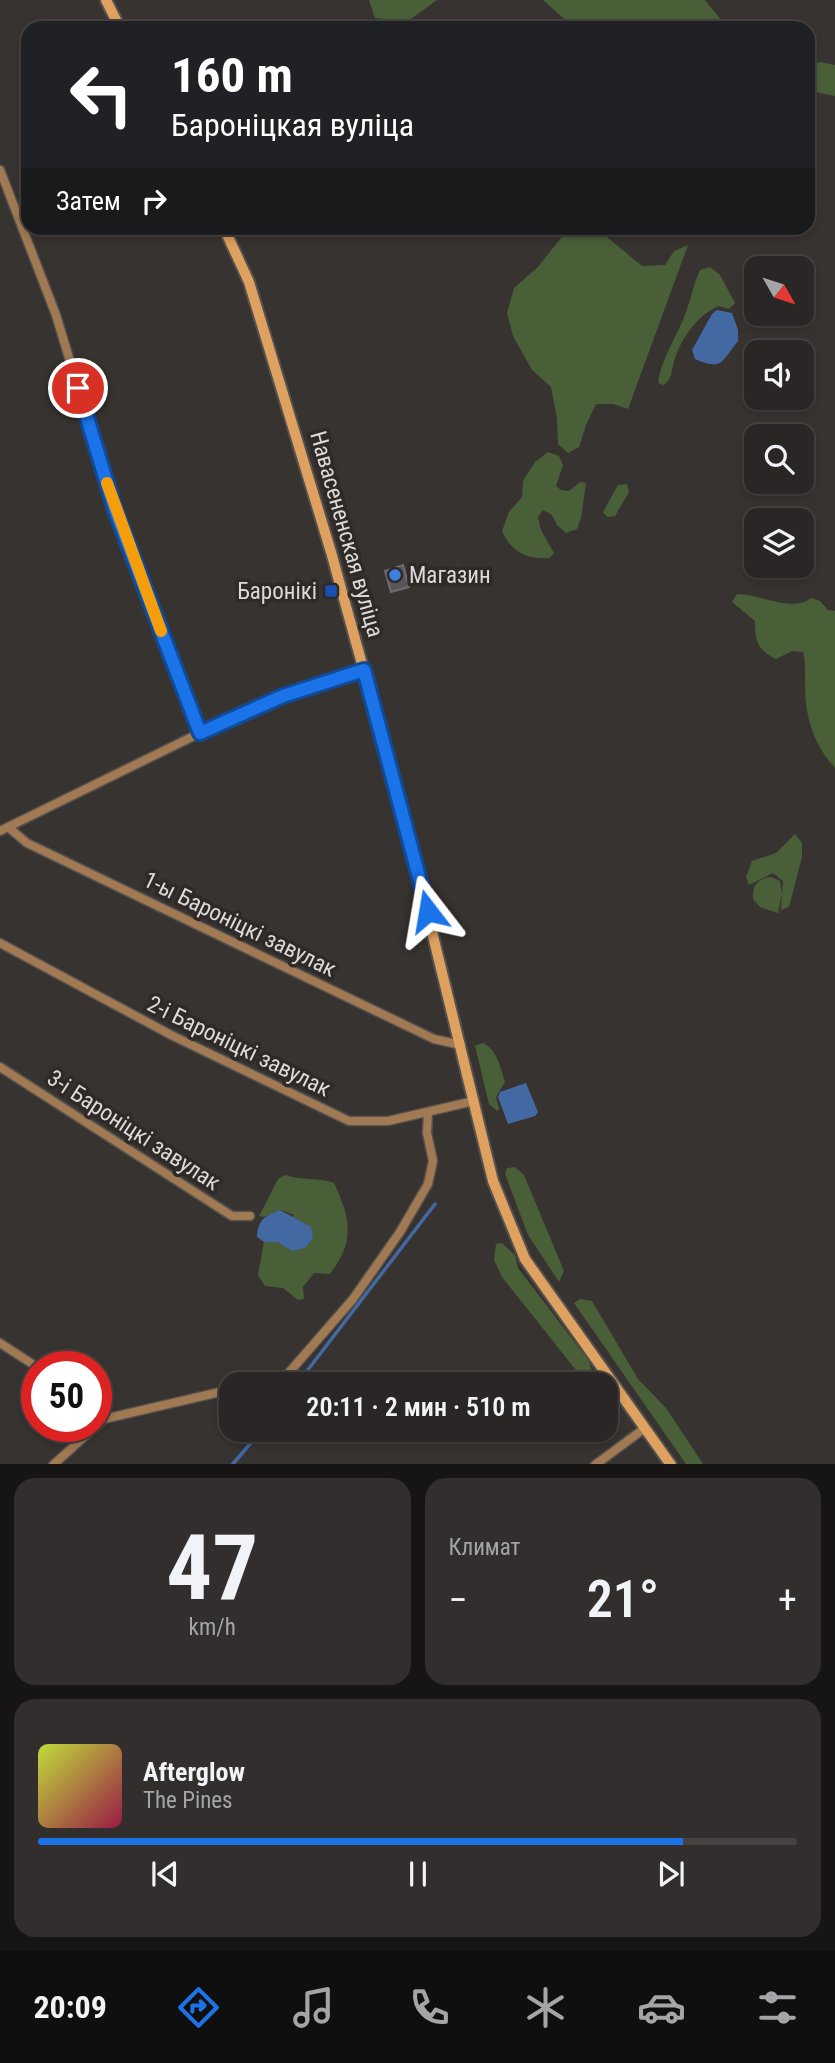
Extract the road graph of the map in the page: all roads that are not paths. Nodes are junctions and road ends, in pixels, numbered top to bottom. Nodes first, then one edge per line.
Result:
1 (106, 0) edge
2 (116, 21) edge
3 (0, 170) edge
4 (21, 224) edge
5 (25, 235) edge
6 (227, 235) edge
7 (364, 670) junction
8 (200, 733) junction
9 (4, 829) edge
10 (0, 943) edge
11 (461, 1045) junction
12 (0, 1068) edge
13 (474, 1101) junction
14 (428, 1112) junction
15 (250, 1216) dead end
16 (0, 1343) edge
17 (21, 1357) edge
18 (289, 1372) edge
19 (219, 1392) edge
20 (112, 1417) edge
21 (645, 1428) junction
22 (78, 1442) edge
23 (54, 1464) edge
24 (596, 1464) edge
25 (670, 1464) edge

1 - 2 main road
3 - 4 street
5 - 8 street
6 - 7 main road, Навасененская вуліца
7 - 8 street
7 - 11 main road, Навасененская вуліца
8 - 9 street
9 - 11 street, 1-ы Бароніцкі завулак
10 - 14 street, 2-і Бароніцкі завулак
11 - 13 main road, Навасененская вуліца
12 - 15 street, 3-і Бароніцкі завулак
13 - 14 street, 2-і Бароніцкі завулак
13 - 21 main road, Навасененская вуліца
14 - 18 street
16 - 17 street
19 - 20 street
21 - 24 street
21 - 25 main road, Навасененская вуліца
22 - 23 street

